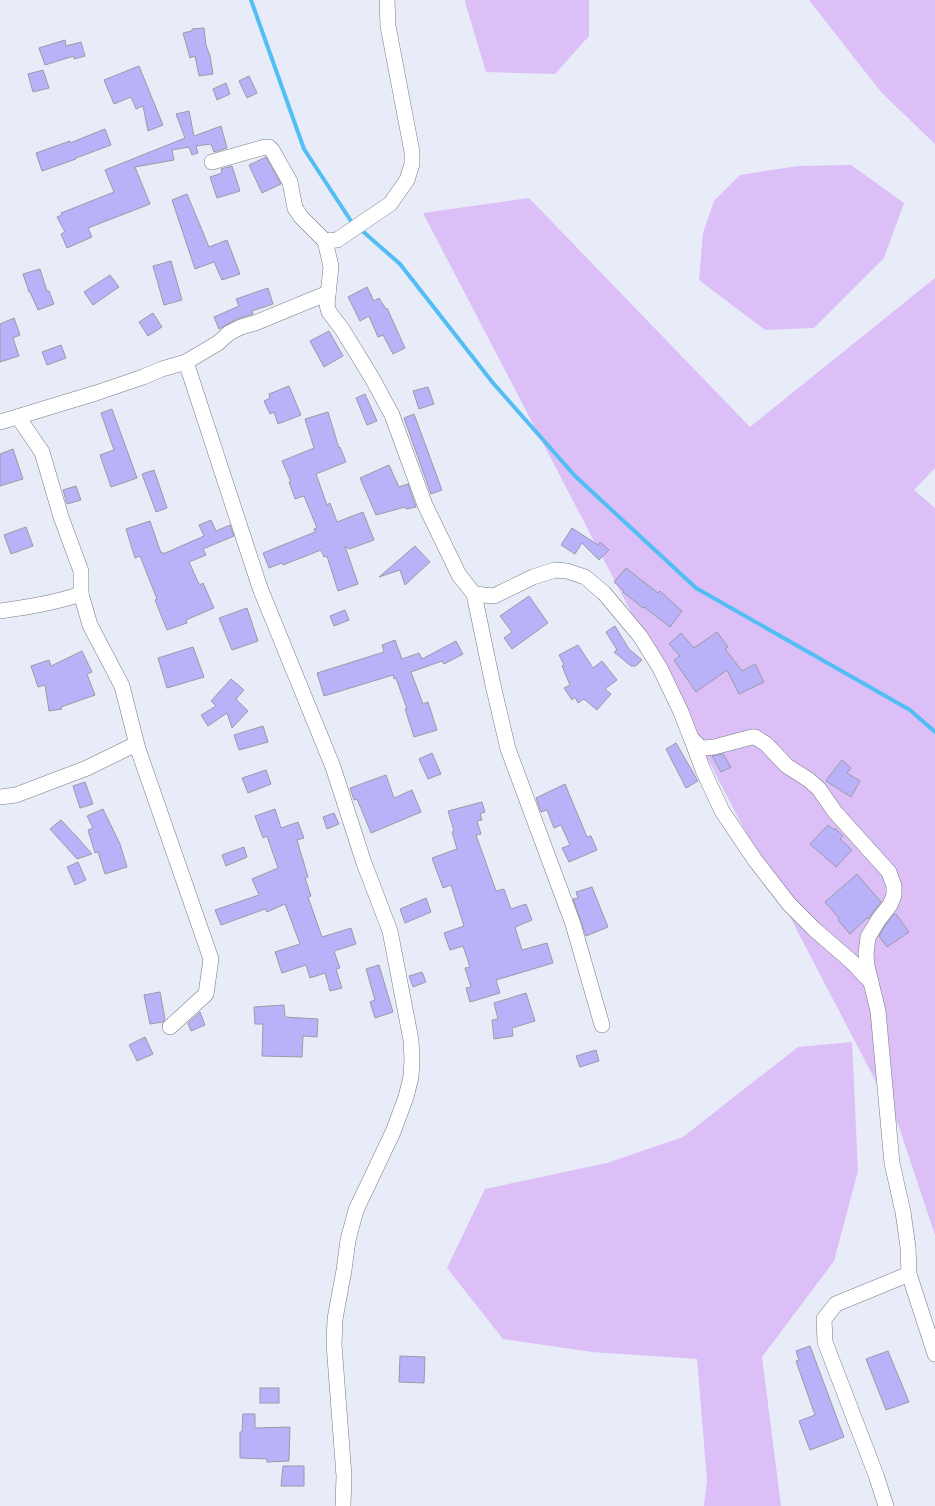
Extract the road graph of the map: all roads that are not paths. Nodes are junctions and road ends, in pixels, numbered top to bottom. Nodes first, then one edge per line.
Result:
1 (387, 0) edge
2 (212, 162) dead end
3 (325, 241) junction
4 (328, 293) junction
5 (186, 362) junction
6 (18, 417) junction
7 (0, 422) edge
8 (81, 594) junction
9 (474, 594) junction
10 (0, 611) edge
11 (691, 738) junction
12 (136, 744) junction
13 (0, 797) edge
14 (872, 983) junction
15 (602, 1026) dead end
16 (170, 1027) dead end
17 (909, 1274) junction
18 (935, 1354) edge
19 (343, 1506) edge
20 (886, 1506) edge

1 - 3 street
2 - 3 street
3 - 4 street
4 - 5 street
4 - 9 street
5 - 6 street
5 - 19 street
6 - 7 street
6 - 8 street
8 - 10 street
8 - 12 street
9 - 11 street
9 - 15 street
11 - 14 street
11 - 14 street
12 - 13 street
12 - 16 street
14 - 17 street
17 - 18 street
17 - 20 street

